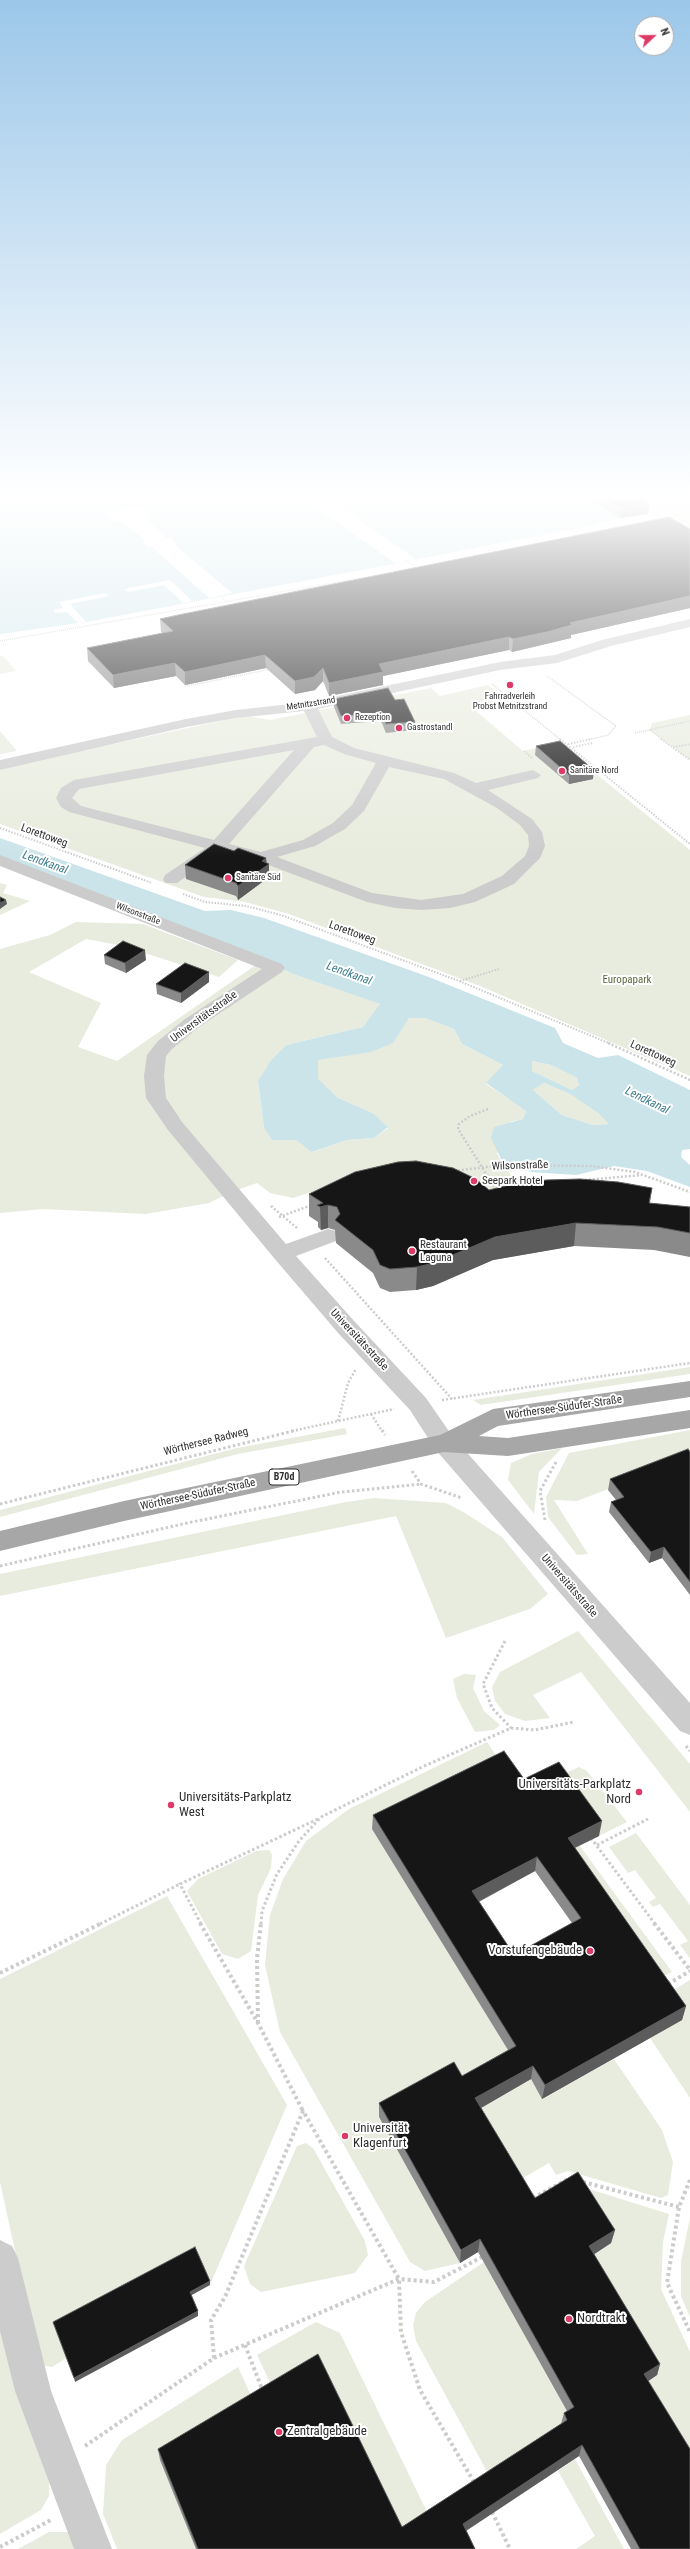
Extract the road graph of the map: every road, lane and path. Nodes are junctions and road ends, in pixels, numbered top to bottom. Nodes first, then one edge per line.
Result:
1 (132, 619) edge
2 (685, 619) edge
3 (84, 623) dead end
4 (690, 623) edge
5 (87, 626) junction
6 (0, 641) edge
7 (541, 662) junction
8 (521, 663) junction
9 (273, 669) edge
10 (476, 671) junction
11 (186, 686) edge
12 (309, 706) junction
13 (690, 721) edge
14 (650, 730) junction
15 (635, 733) dead end
16 (326, 740) junction
17 (592, 743) dead end
18 (308, 744) junction
19 (568, 744) junction
20 (690, 744) edge
21 (673, 747) junction
22 (572, 748) junction
23 (690, 760) edge
24 (385, 761) junction
25 (0, 765) edge
26 (533, 775) dead end
27 (474, 788) junction
28 (0, 828) edge
29 (690, 844) edge
30 (218, 846) junction
31 (261, 857) junction
32 (0, 860) edge
33 (154, 883) dead end
34 (174, 885) joint
35 (276, 968) joint
36 (499, 969) dead end
37 (459, 981) junction
38 (690, 1080) edge
39 (488, 1109) dead end
40 (483, 1167) junction
41 (449, 1172) edge
42 (644, 1175) junction
43 (582, 1182) edge
44 (690, 1192) edge
45 (500, 1196) edge
46 (313, 1204) edge
47 (284, 1215) junction
48 (251, 1217) junction
49 (319, 1239) junction
50 (282, 1253) junction
51 (368, 1350) junction
52 (690, 1363) edge
53 (690, 1389) edge
54 (452, 1399) junction
55 (418, 1404) junction
56 (690, 1419) edge
57 (338, 1421) junction
58 (444, 1443) junction
59 (560, 1457) dead end
60 (421, 1484) dead end
61 (0, 1504) edge
62 (0, 1541) edge
63 (549, 1563) junction
64 (0, 1566) edge
65 (505, 1641) dead end
66 (574, 1722) dead end
67 (690, 1723) edge
68 (511, 1728) junction
69 (321, 1817) junction
70 (648, 1819) dead end
71 (588, 1833) edge
72 (596, 1845) junction
73 (180, 1884) junction
74 (690, 1971) edge
75 (0, 1973) edge
76 (661, 1988) edge
77 (258, 2023) junction
78 (303, 2111) junction
79 (690, 2180) edge
80 (540, 2206) edge
81 (679, 2207) junction
82 (490, 2252) edge
83 (0, 2258) edge
84 (399, 2279) junction
85 (690, 2332) edge
86 (244, 2345) junction
87 (214, 2358) junction
88 (265, 2397) edge
89 (60, 2464) junction
90 (478, 2489) edge
91 (76, 2506) junction
92 (488, 2507) edge
93 (0, 2547) edge
94 (92, 2549) edge
95 (510, 2549) edge

1 - 5 path
2 - 7 street
3 - 5 path
4 - 7 street, Metnitzstrand
5 - 6 path
7 - 8 street, Metnitzstrand
8 - 10 street, Metnitzstrand
8 - 19 path
9 - 11 path
10 - 12 street, Metnitzstrand
10 - 19 path
12 - 16 street
12 - 25 street, Metnitzstrand
13 - 14 path
14 - 15 path
14 - 21 path
16 - 18 street
16 - 24 street
17 - 22 path
18 - 30 street
18 - 30 street
19 - 22 path
20 - 21 path
21 - 23 path
22 - 29 path
24 - 27 street
24 - 31 street
26 - 27 street
27 - 31 street
28 - 33 path, Lorettoweg
30 - 31 street
30 - 34 street
32 - 35 street, Wilsonstraße
34 - 37 path, Lorettoweg
35 - 48 street, Universitätsstraße
36 - 37 path
37 - 38 path, Lorettoweg
39 - 40 path
40 - 41 path, Wilsonstraße
40 - 42 path, Wilsonstraße
40 - 45 path
42 - 43 path
42 - 44 path, Wilsonstraße
46 - 47 path
47 - 48 path
47 - 48 path
47 - 49 path
48 - 50 street, Universitätsstraße
49 - 50 street
49 - 54 path
50 - 51 street, Universitätsstraße
51 - 55 street, Universitätsstraße
51 - 57 path
52 - 54 path, Wörthersee Radweg
53 - 58 main road, Wörthersee-Südufer-Straße / B70d
54 - 55 path, Wörthersee Radweg
55 - 57 path, Wörthersee Radweg
55 - 58 street, Universitätsstraße
56 - 58 main road, Wörthersee-Südufer-Straße / B70d
57 - 61 path, Wörthersee Radweg
58 - 62 main road, Wörthersee-Südufer-Straße / B70d
58 - 63 street, Universitätsstraße
59 - 63 path
60 - 64 path
63 - 67 street, Universitätsstraße
65 - 68 path
66 - 68 path
68 - 69 path
69 - 73 path
69 - 77 path
70 - 72 path
71 - 72 path
72 - 74 path
73 - 75 path
73 - 77 path
74 - 76 path
77 - 78 path
78 - 84 path
78 - 87 path
79 - 81 path
80 - 81 path
81 - 85 path
82 - 84 path
83 - 89 street
84 - 86 path
84 - 90 path
86 - 87 path
86 - 88 path
87 - 89 path
89 - 91 street
91 - 93 path
91 - 94 street
92 - 95 path

